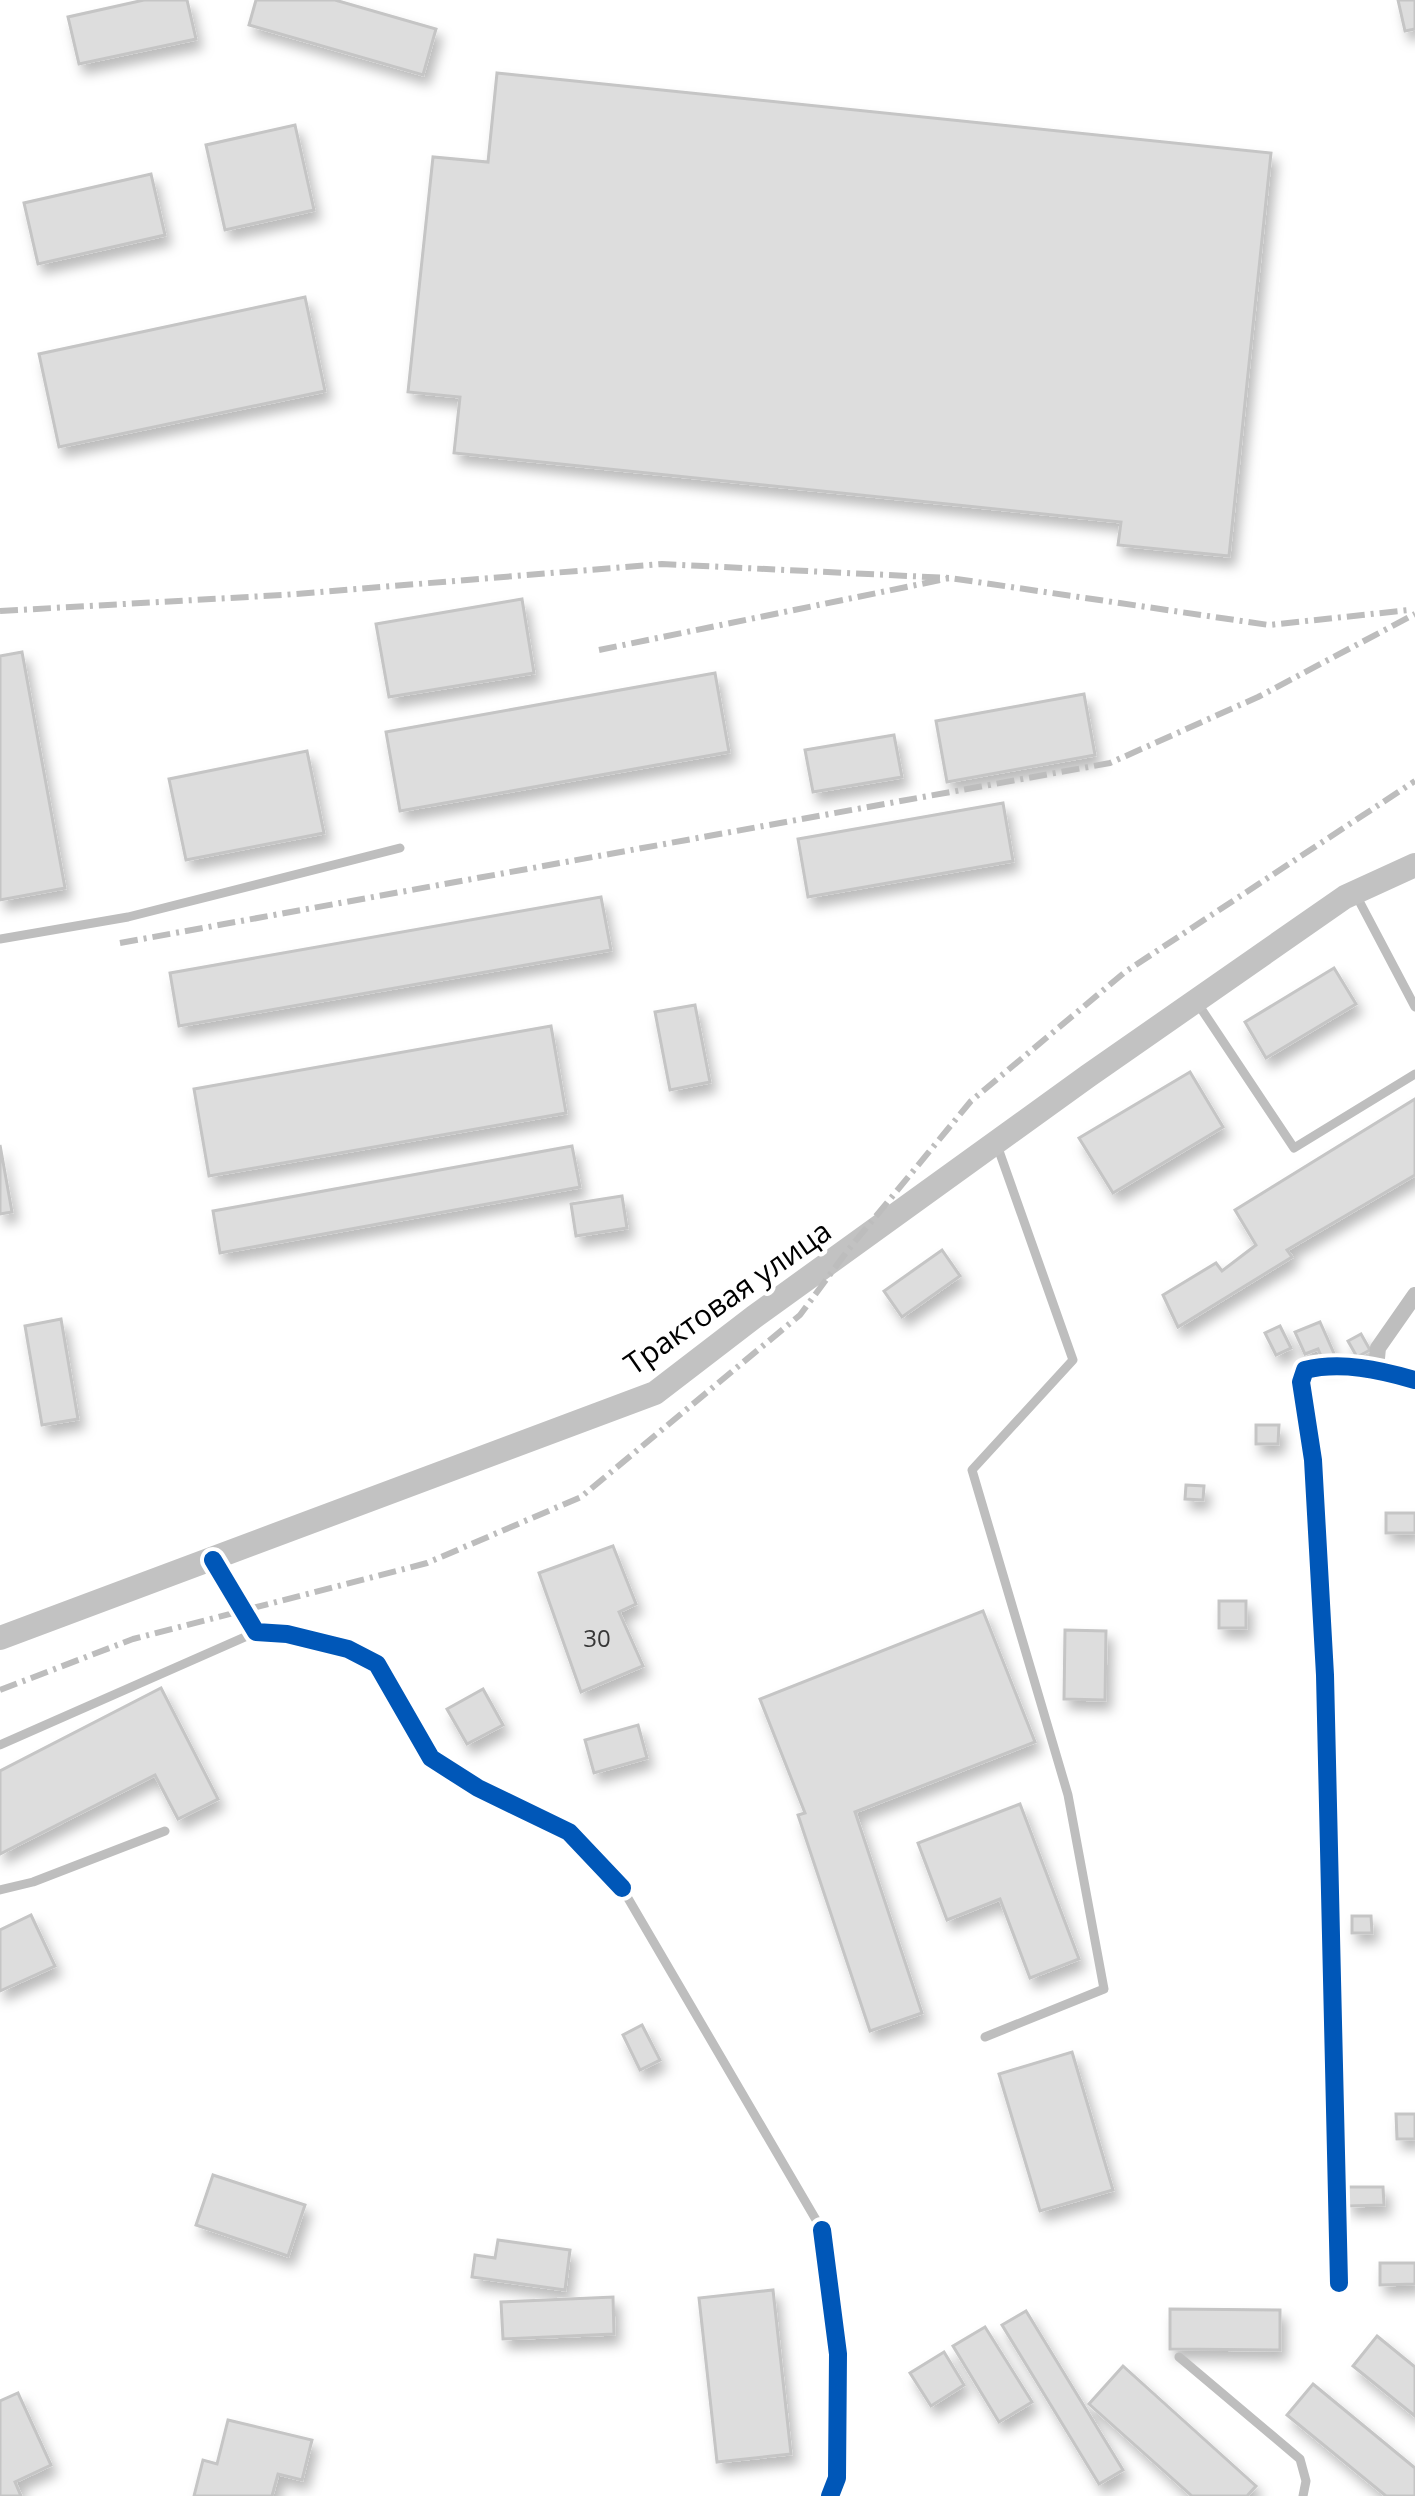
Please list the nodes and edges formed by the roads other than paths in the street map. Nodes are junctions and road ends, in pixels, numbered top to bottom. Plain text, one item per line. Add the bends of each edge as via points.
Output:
1 (400, 848) dead end
2 (1415, 865) edge
3 (1355, 892) junction
4 (0, 939) edge
5 (1196, 1000) junction
6 (1415, 1007) edge
7 (1415, 1074) edge
8 (996, 1143) junction
9 (1415, 1294) edge
10 (1376, 1368) junction
11 (1415, 1380) edge
12 (213, 1560) junction
13 (256, 1632) junction
14 (0, 1638) edge
15 (0, 1745) edge
16 (165, 1832) dead end
17 (622, 1888) joint
18 (0, 1890) edge
19 (985, 2037) dead end
20 (822, 2230) joint
21 (1339, 2283) dead end
22 (1179, 2357) dead end
23 (830, 2496) edge
24 (1303, 2496) edge

1 - 4 lane via 128,917
2 - 3 main road, Трактовая улица
3 - 5 main road, Трактовая улица
3 - 6 lane
5 - 7 lane via 1294,1148
5 - 8 main road, Трактовая улица
8 - 12 main road, Трактовая улица via 656,1394
8 - 19 lane via 1073,1360 972,1470 1068,1795 1104,1989
9 - 10 street via 1378,1348
10 - 11 street
10 - 21 street via 1316,1367 1301,1382 1325,1675
12 - 13 street
12 - 14 main road, Трактовая улица
13 - 15 lane
13 - 17 street via 348,1649 377,1664 431,1758 569,1832
16 - 18 lane
17 - 20 lane
20 - 23 street via 838,2354
22 - 24 lane via 1300,2459

